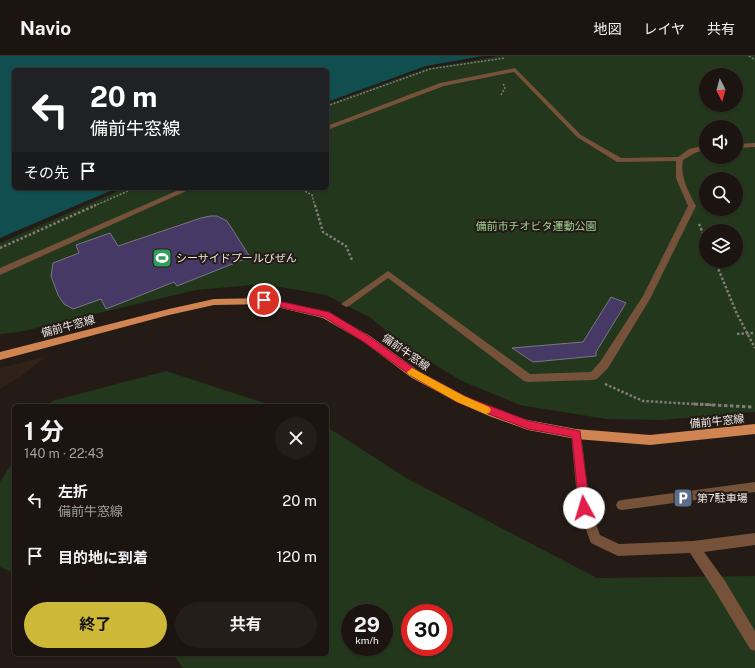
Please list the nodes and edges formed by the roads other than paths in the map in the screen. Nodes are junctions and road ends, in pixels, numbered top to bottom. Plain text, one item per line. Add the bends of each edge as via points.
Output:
1 (329, 127) edge
2 (755, 145) edge
3 (743, 146) edge
4 (699, 149) edge
5 (680, 159) junction
6 (184, 190) edge
7 (0, 272) edge
8 (346, 304) dead end
9 (0, 356) edge
10 (755, 429) edge
11 (576, 434) junction
12 (755, 487) edge
13 (622, 505) dead end
14 (755, 539) edge
15 (693, 547) junction
16 (755, 644) edge

1 - 5 street via 442,84 515,70 579,136 620,160
2 - 3 street
4 - 5 street
5 - 8 street via 677,168 679,180 692,206 647,297 604,364 593,376 528,378 388,274
6 - 7 street
9 - 11 main road, 備前牛窓線 via 214,302 264,300 326,315 367,339 416,375 460,399 528,425
10 - 11 main road, 備前牛窓線 via 650,440
11 - 15 street via 584,508 595,539 618,550
12 - 13 street
14 - 15 street
15 - 16 street

